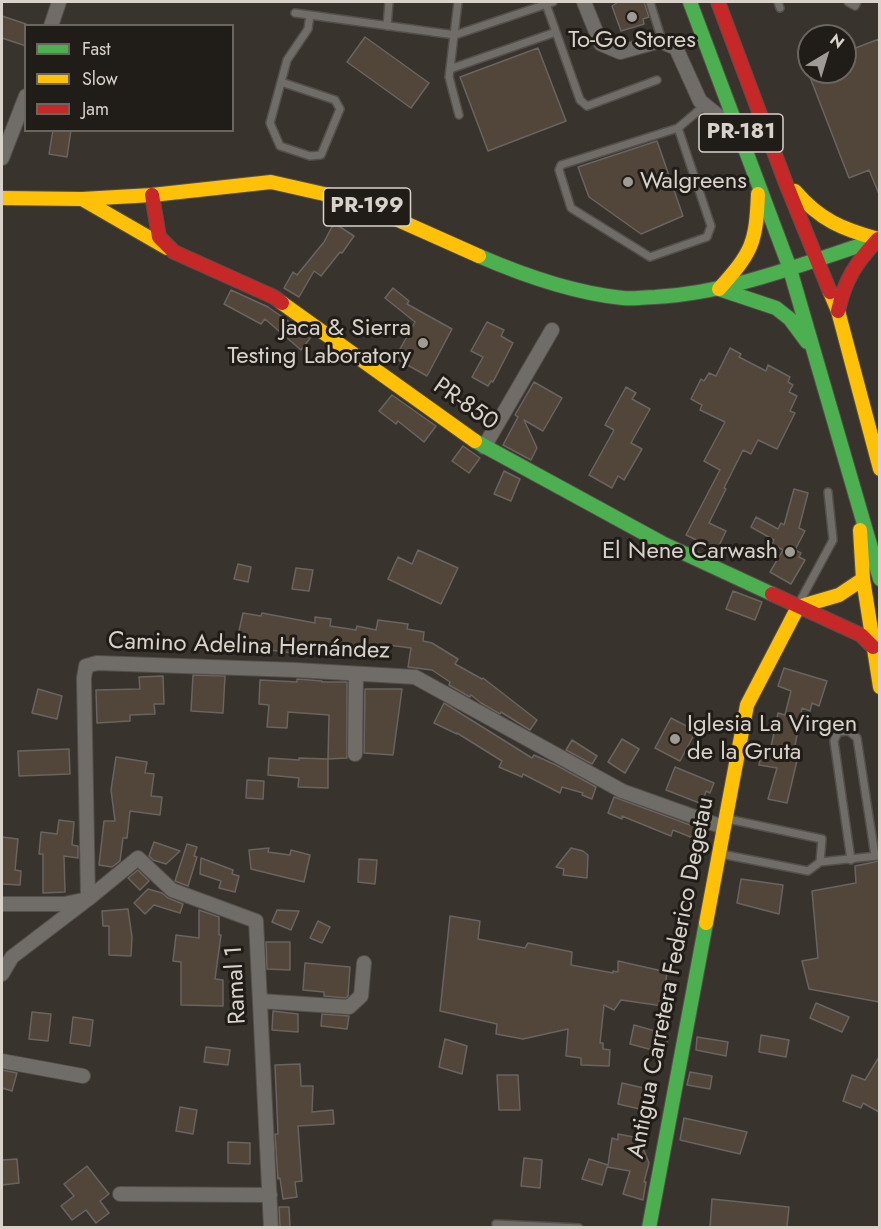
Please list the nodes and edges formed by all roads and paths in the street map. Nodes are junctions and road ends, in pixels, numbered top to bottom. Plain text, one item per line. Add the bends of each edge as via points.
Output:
1 (59, 2) edge
2 (389, 2) edge
3 (458, 2) edge
4 (588, 2) edge
5 (650, 2) edge
6 (690, 2) edge
7 (718, 2) edge
8 (848, 2) edge
9 (857, 2) edge
10 (549, 3) edge
11 (295, 14) dead end
12 (310, 15) junction
13 (52, 24) edge
14 (387, 26) junction
15 (556, 32) junction
16 (455, 35) junction
17 (660, 41) junction
18 (450, 69) junction
19 (657, 80) dead end
20 (281, 82) junction
21 (24, 101) edge
22 (705, 105) junction
23 (459, 115) dead end
24 (678, 128) junction
25 (741, 134) junction
26 (2, 158) edge
27 (758, 181) junction
28 (786, 181) junction
29 (152, 195) junction
30 (2, 198) edge
31 (82, 200) junction
32 (879, 239) edge
33 (174, 252) junction
34 (816, 257) junction
35 (789, 266) junction
36 (718, 289) junction
37 (838, 311) junction
38 (552, 330) dead end
39 (815, 352) junction
40 (484, 447) junction
41 (879, 469) edge
42 (828, 492) dead end
43 (858, 501) junction
44 (863, 579) junction
45 (879, 579) edge
46 (798, 606) junction
47 (873, 647) junction
48 (356, 674) junction
49 (879, 687) edge
50 (355, 754) dead end
51 (724, 823) junction
52 (718, 854) junction
53 (877, 856) edge
54 (851, 860) junction
55 (820, 862) junction
56 (88, 899) junction
57 (2, 904) edge
58 (364, 963) dead end
59 (2, 974) edge
60 (260, 1001) junction
61 (2, 1061) edge
62 (83, 1076) dead end
63 (120, 1194) dead end
64 (270, 1195) junction
65 (496, 1224) dead end
66 (271, 1227) edge
67 (564, 1227) edge
68 (579, 1227) edge
69 (649, 1227) edge

1 - 13 street
2 - 14 lane
3 - 16 lane
4 - 17 street via 601,44 620,52
5 - 17 lane
6 - 25 main road, PR-181
7 - 28 main road, PR-181
8 - 9 lane via 855,6
10 - 15 lane
10 - 16 lane
11 - 12 lane
12 - 14 lane
12 - 20 lane via 308,28 287,60
14 - 16 lane
15 - 18 lane
15 - 19 lane via 580,100 587,106
16 - 18 lane
17 - 22 street via 676,48
18 - 23 lane
20 - 20 lane via 270,123 280,146 310,156 321,155 339,105 335,100
21 - 26 street
22 - 24 lane
22 - 25 street
24 - 24 lane via 711,226 707,237 650,257 571,208 559,170 561,165
25 - 27 main road, PR-181
27 - 35 main road, PR-181
27 - 36 main road via 758,220 752,248
28 - 32 main road via 822,219
28 - 34 main road, PR-181
29 - 31 main road, PR-199
29 - 33 main road via 159,237
29 - 36 main road, PR-199 via 271,182 378,211 565,288 624,298
30 - 31 main road, PR-199
31 - 33 main road, PR-850
32 - 34 main road, PR-199
32 - 37 main road via 849,273
33 - 40 main road, PR-850 / PR-850 via 274,297
34 - 35 main road, PR-199
34 - 37 main road, PR-181
35 - 36 main road, PR-199
35 - 39 main road, PR-181
36 - 39 main road via 776,308 790,319
37 - 41 main road, PR-181
38 - 40 street
39 - 43 main road, PR-181
40 - 46 main road, PR-850 / PR-850 via 662,543
42 - 46 lane via 833,540
43 - 44 main road
43 - 45 main road, PR-181
44 - 46 main road via 839,595
44 - 47 main road
46 - 47 main road, PR-850 via 861,634
46 - 51 main road, Antigua Carretera Federico Degetau via 747,705
47 - 49 main road
48 - 50 street
48 - 51 street, Camino Adelina Hernández via 415,677 622,791
48 - 56 street, Camino Adelina Hernández via 97,663 86,666
51 - 52 main road, Antigua Carretera Federico Degetau
51 - 55 lane via 822,839
52 - 55 lane via 808,871
52 - 69 main road, Antigua Carretera Federico Degetau
53 - 54 lane
53 - 54 lane via 857,738 849,731 838,732 834,741
54 - 55 lane
56 - 57 street
56 - 59 street via 12,957
56 - 60 street, Ramal 1 via 138,858 172,890 256,921
58 - 60 street via 361,996 349,1007
60 - 64 street, Ramal 1
61 - 62 street
63 - 64 street
64 - 66 street, Ramal 1
65 - 67 lane
67 - 68 lane

